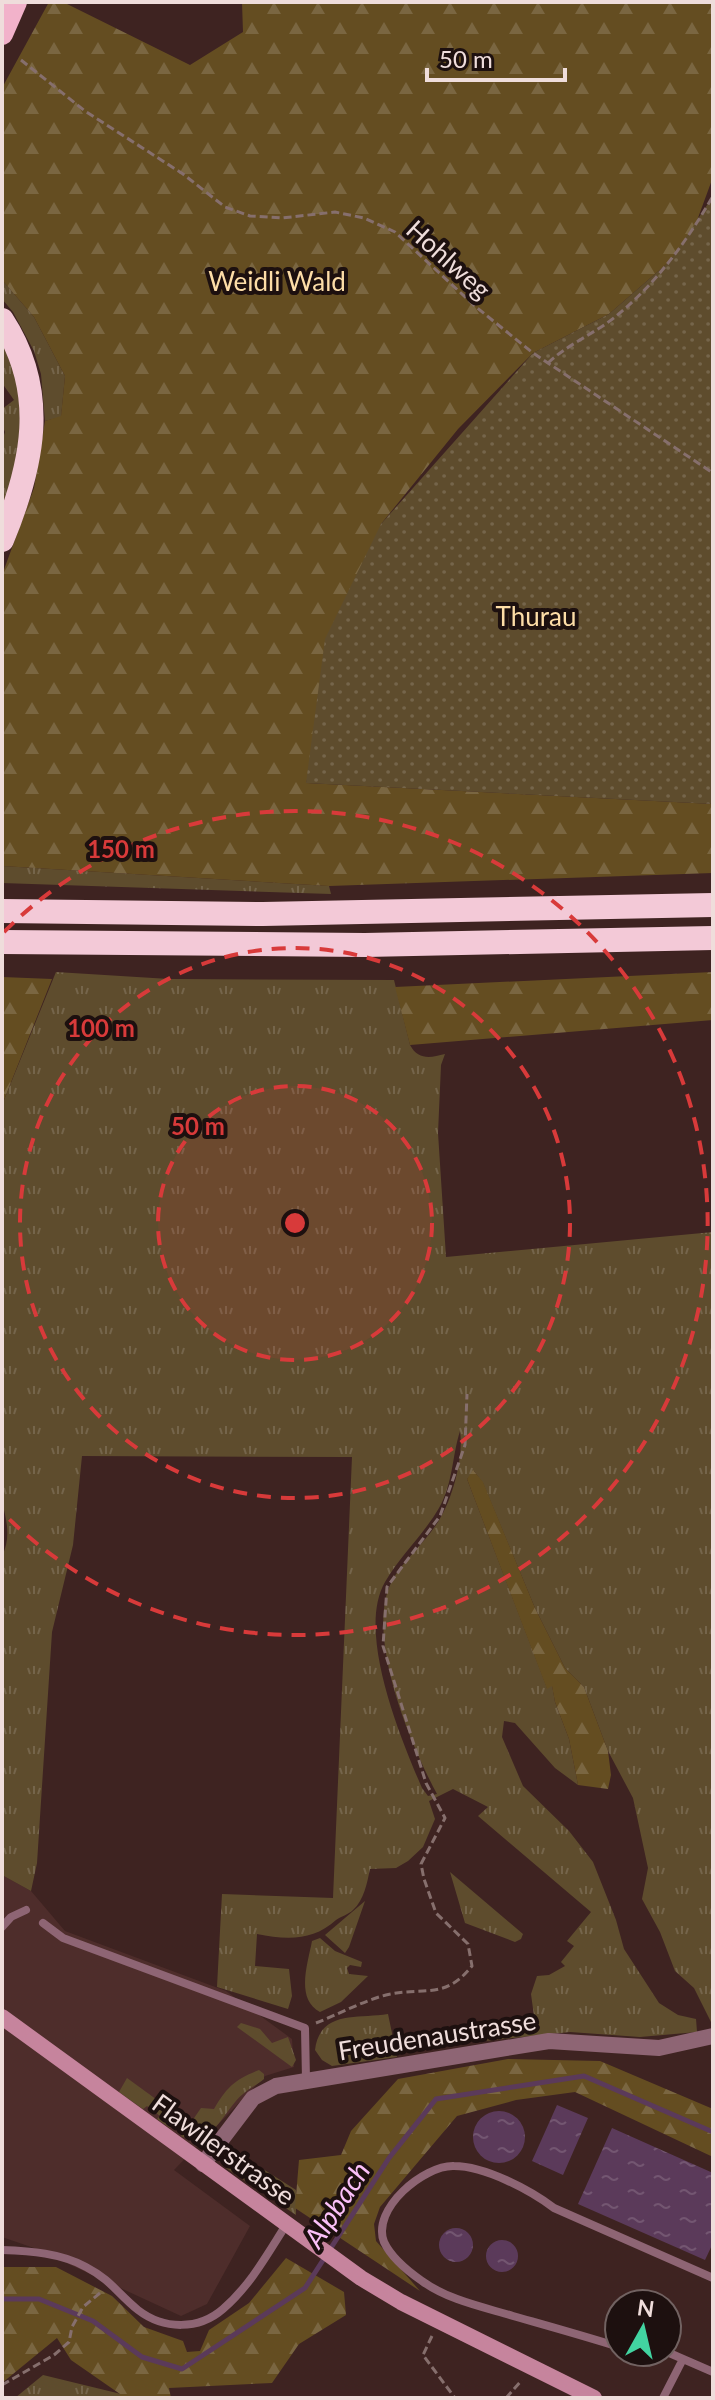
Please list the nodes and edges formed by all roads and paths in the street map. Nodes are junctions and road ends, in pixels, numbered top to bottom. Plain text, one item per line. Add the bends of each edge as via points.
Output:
1 (15, 4) edge
2 (2, 34) edge
3 (21, 60) dead end
4 (713, 196) edge
5 (2, 320) edge
6 (548, 363) junction
7 (713, 473) edge
8 (2, 540) edge
9 (713, 905) edge
10 (2, 911) edge
11 (713, 938) edge
12 (2, 942) edge
13 (467, 1394) dead end
14 (2, 1910) edge
15 (26, 1910) dead end
16 (11, 1917) junction
17 (43, 1923) dead end
18 (2, 1927) edge
19 (2, 2017) edge
20 (305, 2028) junction
21 (713, 2036) edge
22 (306, 2080) junction
23 (203, 2164) junction
24 (290, 2227) junction
25 (2, 2250) edge
26 (713, 2278) edge
27 (109, 2280) junction
28 (438, 2321) junction
29 (603, 2342) edge
30 (683, 2359) edge
31 (678, 2368) edge
32 (533, 2369) junction
33 (713, 2372) edge
34 (2, 2385) edge
35 (455, 2398) edge
36 (506, 2398) edge
37 (594, 2398) edge
38 (663, 2398) edge

1 - 2 highway
3 - 6 path, Hohlweg via 225,207 250,216 282,218 335,212 395,232 476,307
4 - 6 path via 689,237 652,282 614,318
5 - 8 highway via 26,369 33,423 23,483
6 - 7 path, Hohlweg
9 - 10 highway via 263,914
11 - 12 highway via 351,945
13 - 20 path via 465,1445 440,1516 387,1587 383,1646 426,1783 445,1818 421,1864 424,1879 436,1913 468,1944 472,1966 459,1983 387,1995
14 - 16 lane
15 - 16 lane
16 - 18 lane
17 - 20 lane via 63,1938
19 - 23 main road, Flawilerstrasse
20 - 22 lane
21 - 22 street, Freudenaustrasse via 659,2048 549,2041
22 - 23 street, Freudenaustrasse via 253,2098
23 - 24 main road, Flawilerstrasse
24 - 27 lane via 223,2309 196,2325 167,2324 139,2310
24 - 28 main road, Flawilerstrasse
25 - 27 lane via 35,2251 83,2264
26 - 29 lane via 554,2208 499,2177 455,2165 429,2170 389,2207 384,2241 424,2283 469,2303
27 - 34 path via 83,2307 69,2342
28 - 32 main road, Flawilerstrasse
28 - 35 path via 423,2355
30 - 33 lane
31 - 38 lane
32 - 36 path
32 - 37 main road, Flawilerstrasse

